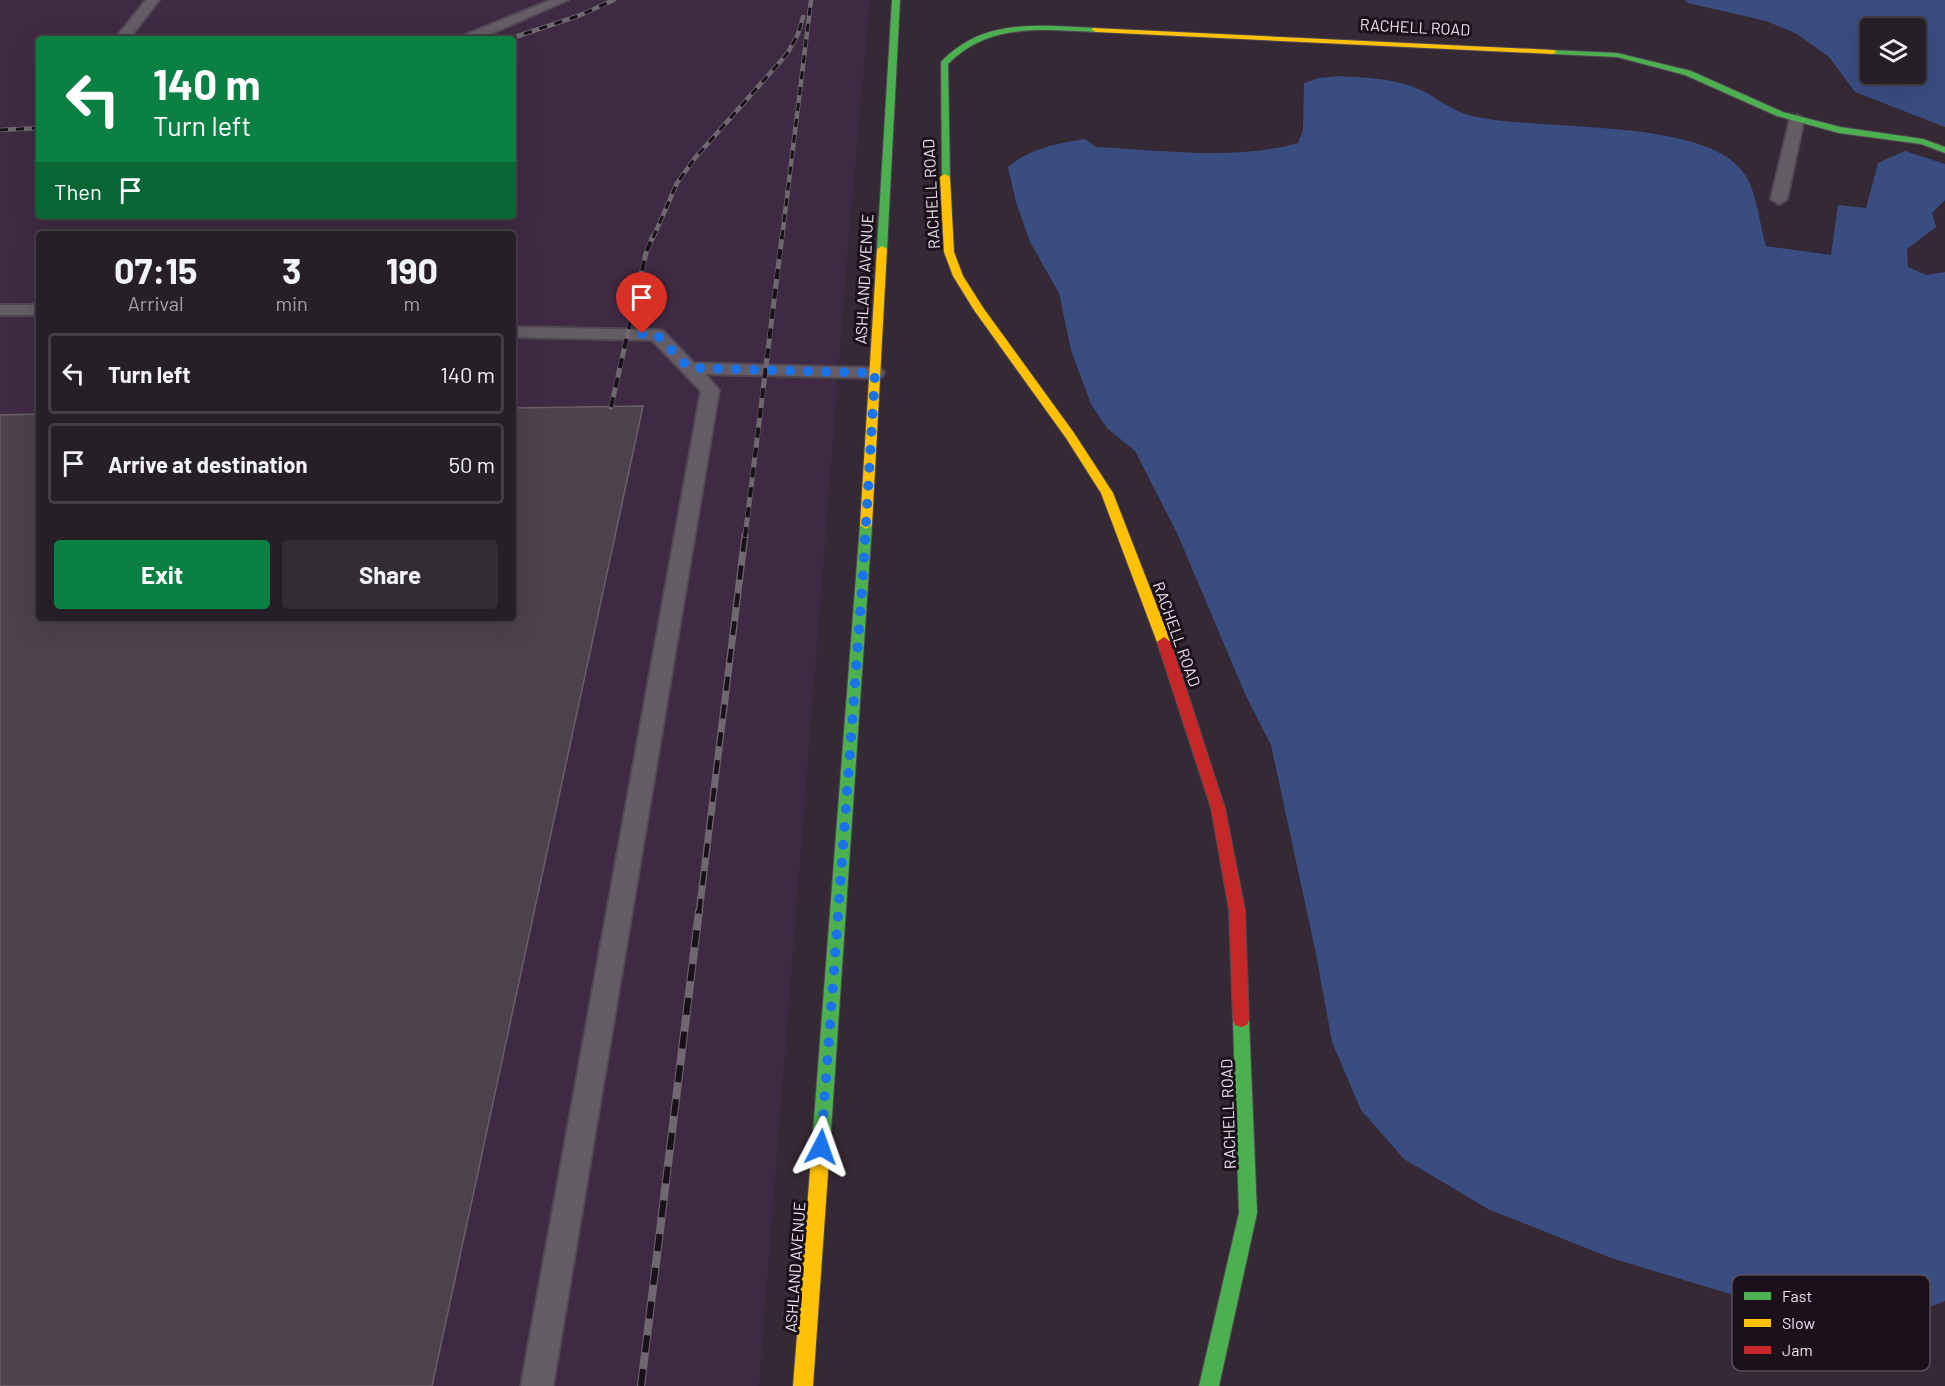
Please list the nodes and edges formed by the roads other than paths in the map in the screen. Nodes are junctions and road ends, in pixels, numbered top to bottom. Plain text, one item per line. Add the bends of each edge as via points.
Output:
1 (153, 0) edge
2 (562, 0) edge
3 (896, 0) edge
4 (124, 36) edge
5 (474, 36) edge
6 (1797, 119) junction
7 (1945, 150) edge
8 (1779, 199) dead end
9 (0, 310) edge
10 (36, 310) edge
11 (516, 332) edge
12 (689, 368) junction
13 (875, 373) junction
14 (537, 1386) edge
15 (803, 1386) edge
16 (1209, 1386) edge

1 - 4 lane
2 - 5 lane
3 - 13 street, ASHLAND AVENUE
6 - 7 street, RACHELL ROAD via 1839,130 1923,142
6 - 8 lane
6 - 16 street, RACHELL ROAD via 1749,102 1688,73 1617,55 1053,27 973,39 948,55 944,64 949,252 958,276 979,310 1107,493 1161,632 1218,808 1237,910 1248,1213
9 - 10 lane
11 - 12 lane via 657,335
12 - 13 lane
12 - 14 lane via 710,390
13 - 15 street, ASHLAND AVENUE

